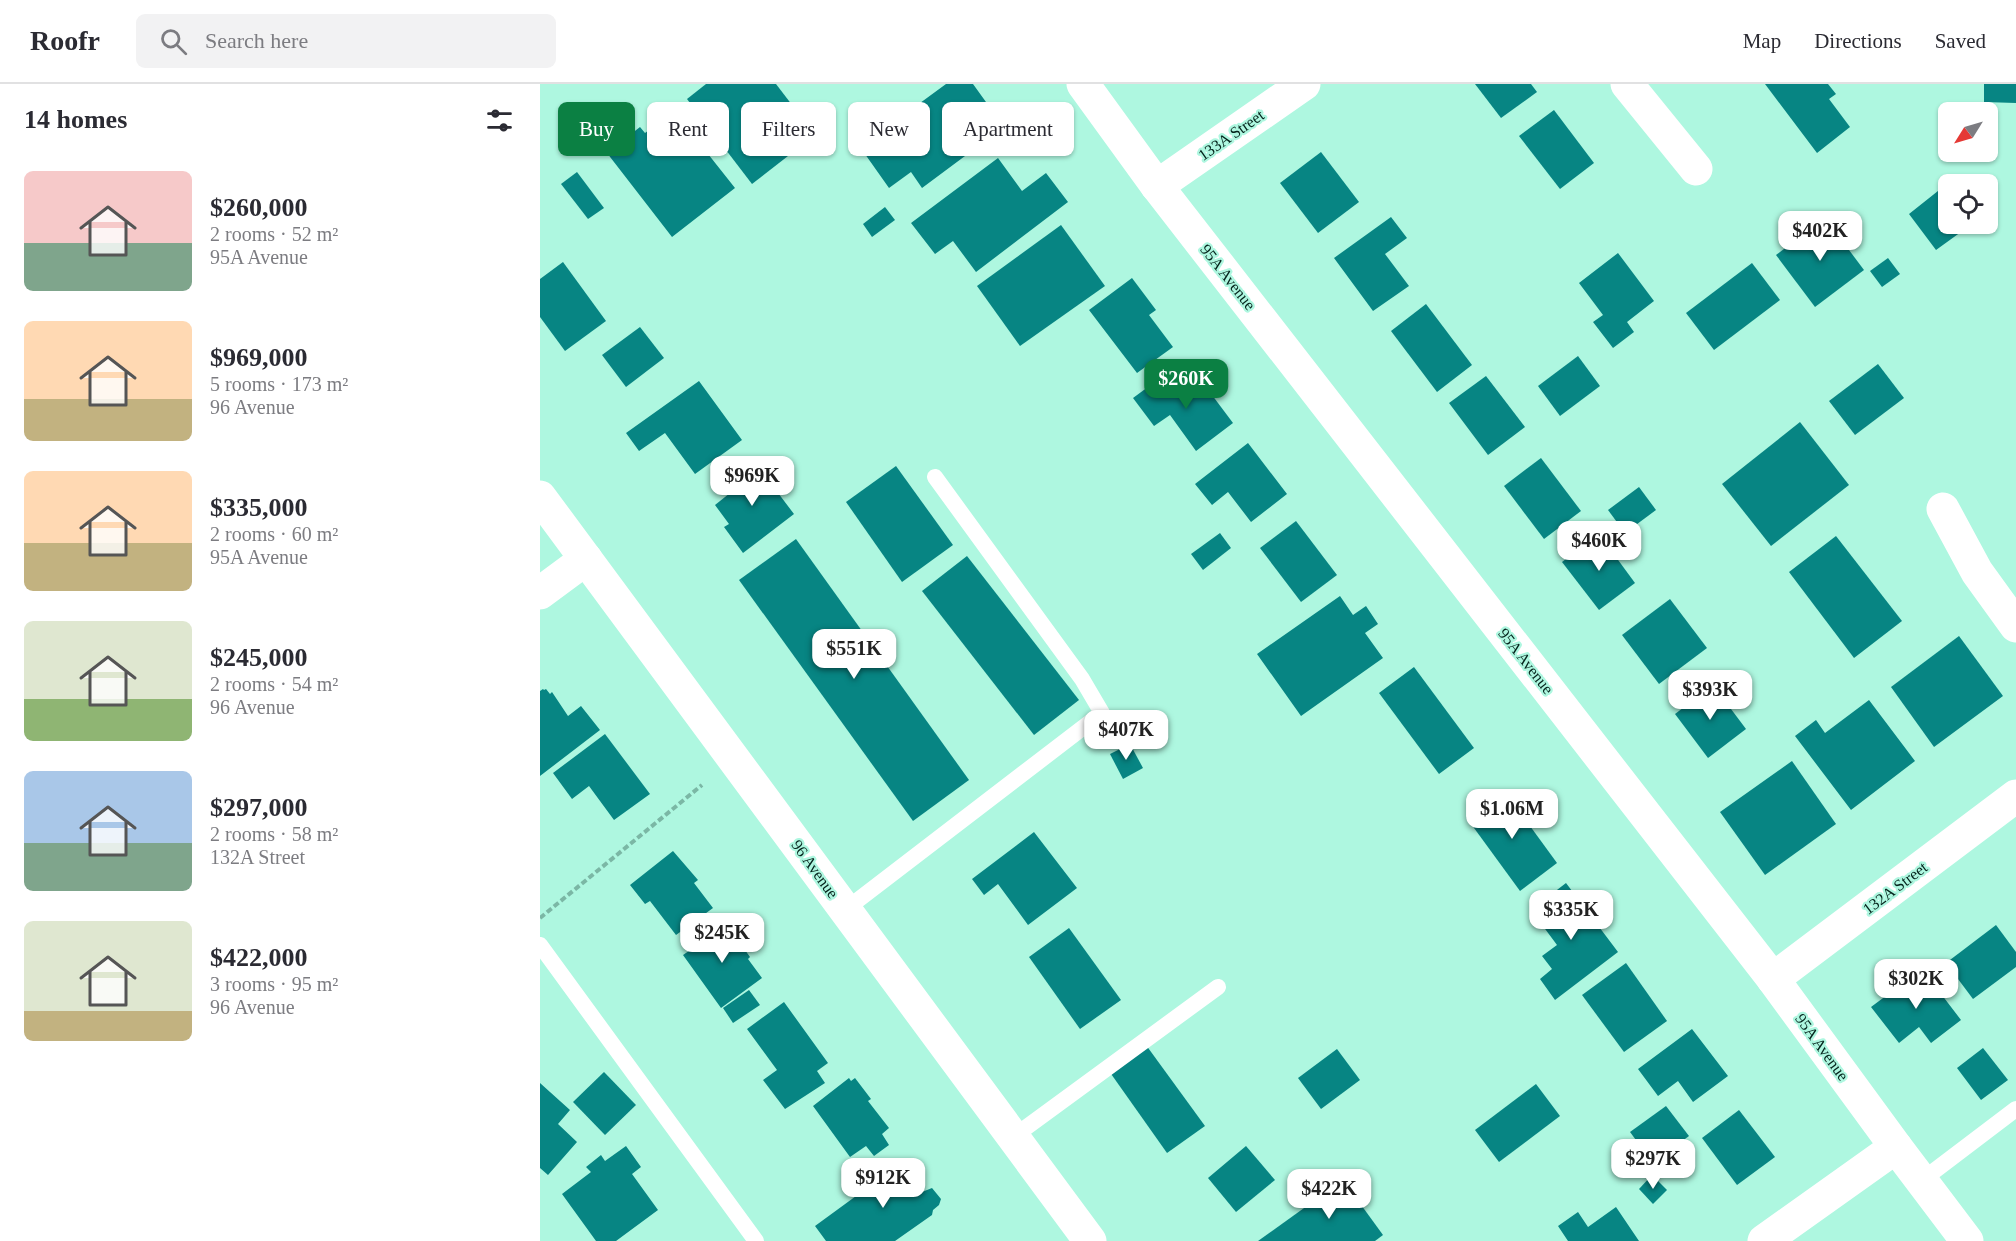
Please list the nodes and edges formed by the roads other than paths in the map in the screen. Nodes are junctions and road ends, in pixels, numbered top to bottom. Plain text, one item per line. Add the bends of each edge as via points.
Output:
1 (1083, 84) edge
2 (1304, 84) edge
3 (1627, 84) edge
4 (1696, 169) dead end
5 (1157, 186) junction
6 (935, 477) dead end
7 (540, 497) edge
8 (1943, 509) dead end
9 (586, 558) junction
10 (540, 593) edge
11 (2016, 626) edge
12 (2016, 796) edge
13 (845, 909) junction
14 (540, 945) edge
15 (1773, 979) junction
16 (1218, 987) dead end
17 (2016, 1109) edge
18 (1013, 1137) junction
19 (1896, 1147) junction
20 (1921, 1181) junction
21 (756, 1241) edge
22 (1090, 1241) edge
23 (1764, 1241) edge
24 (1967, 1241) edge

1 - 5 street, 95A Avenue
2 - 5 street, 133A Street
3 - 4 street
5 - 15 street, 95A Avenue
6 - 13 lane via 1082,679 1102,713
7 - 9 street, 96 Avenue
8 - 11 street via 1977,572
9 - 10 street
9 - 13 street, 96 Avenue
12 - 15 street, 132A Street
13 - 18 street, 96 Avenue
14 - 21 lane
15 - 19 street, 95A Avenue
16 - 18 lane
17 - 20 lane
18 - 22 street, 96 Avenue
19 - 20 street, 95A Avenue
19 - 23 street
20 - 24 street, 95A Avenue

